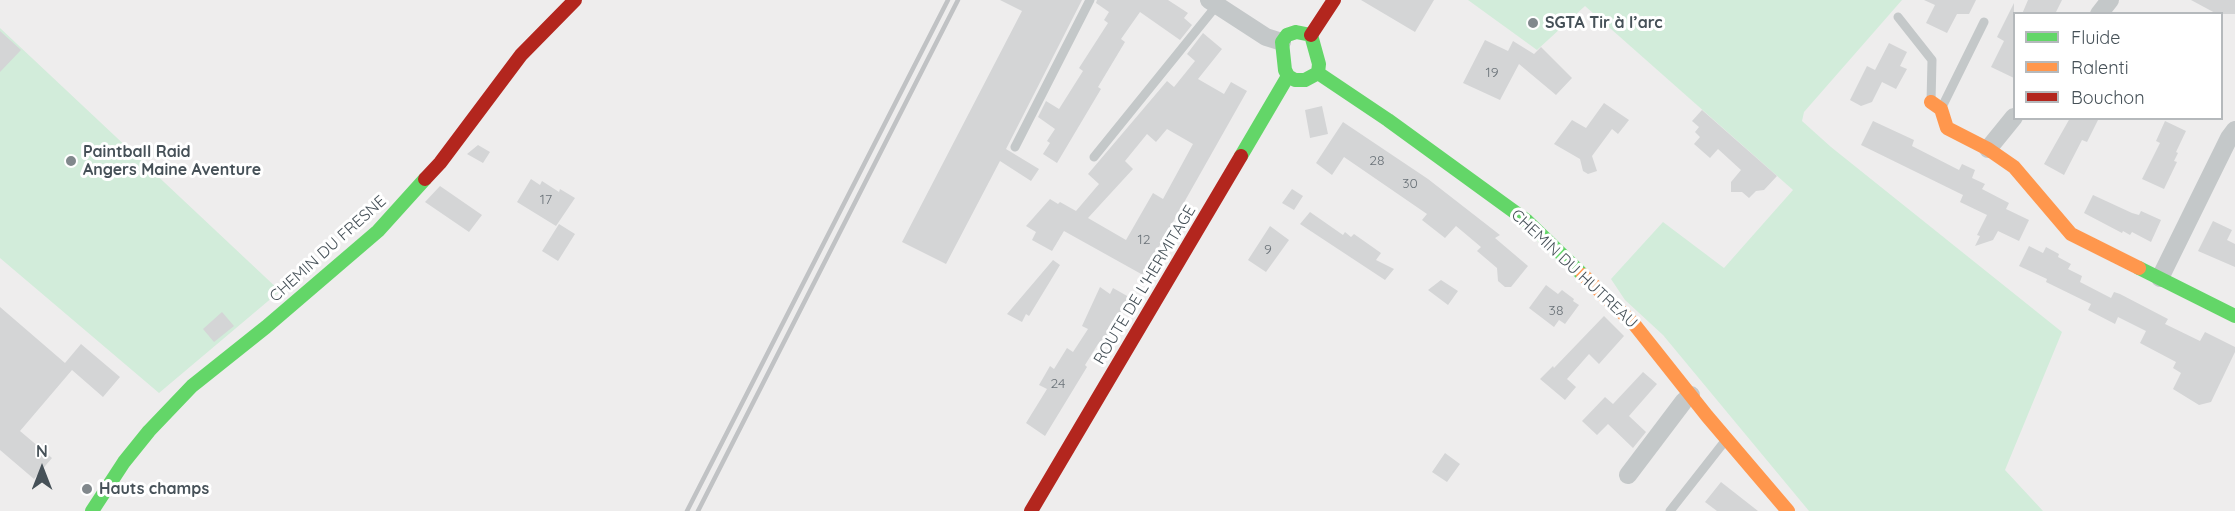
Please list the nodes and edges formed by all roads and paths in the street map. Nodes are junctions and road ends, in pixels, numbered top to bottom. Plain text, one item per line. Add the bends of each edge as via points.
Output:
1 (575, 0) edge
2 (1090, 0) edge
3 (1334, 0) edge
4 (2110, 0) edge
5 (1213, 2) edge
6 (2101, 12) edge
7 (1898, 17) dead end
8 (1984, 22) dead end
9 (1311, 35) junction
10 (1282, 42) junction
11 (1318, 73) junction
12 (1288, 76) junction
13 (1936, 105) junction
14 (2013, 118) edge
15 (2235, 130) edge
16 (1016, 147) dead end
17 (1988, 149) junction
18 (1094, 157) dead end
19 (2160, 278) junction
20 (2235, 316) edge
21 (1691, 395) junction
22 (1726, 439) junction
23 (1628, 475) dead end
24 (92, 511) edge
25 (1031, 511) edge
26 (1670, 511) edge
27 (1788, 511) edge

1 - 24 street, CHEMIN DU FRESNE via 521,56 440,163 378,231 192,386 142,439
2 - 16 lane
3 - 9 street
4 - 6 street
5 - 10 street via 1266,37
5 - 18 lane
7 - 13 lane via 1932,60
8 - 13 lane
9 - 10 street via 1296,32
9 - 11 street
10 - 12 street
11 - 12 street via 1305,80
11 - 21 street, CHEMIN DU HUTREAU via 1527,221 1634,324
12 - 25 street, ROUTE DE L'HERMITAGE
13 - 17 street via 1947,128
14 - 17 street
15 - 19 street
17 - 19 street via 2014,167 2071,234
19 - 20 street
21 - 22 street, CHEMIN DU HUTREAU
21 - 23 street
22 - 26 lane
22 - 27 street, CHEMIN DU HUTREAU

